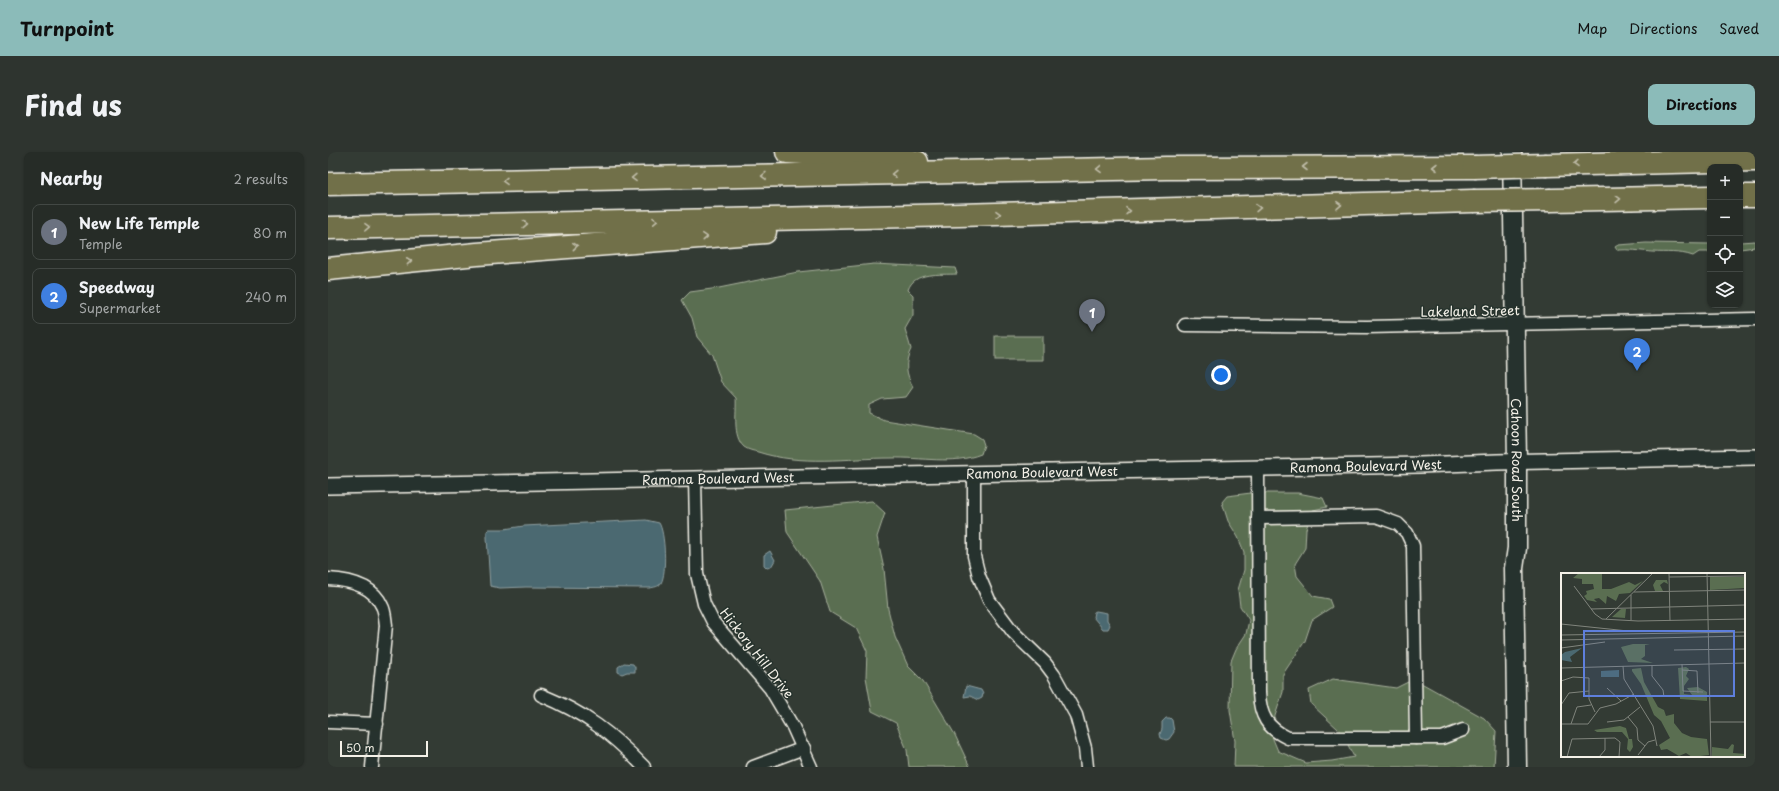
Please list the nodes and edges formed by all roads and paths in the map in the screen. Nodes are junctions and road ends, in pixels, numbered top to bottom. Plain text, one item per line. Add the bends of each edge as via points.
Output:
1 (787, 152) edge
2 (1512, 152) edge
3 (1755, 160) edge
4 (975, 172) junction
5 (328, 184) edge
6 (1743, 196) edge
7 (1755, 196) edge
8 (1707, 197) edge
9 (959, 215) junction
10 (328, 228) edge
11 (328, 268) edge
12 (1755, 319) edge
13 (1514, 324) junction
14 (1185, 325) dead end
15 (1755, 457) edge
16 (1517, 461) junction
17 (1258, 468) junction
18 (974, 474) junction
19 (695, 479) junction
20 (328, 486) edge
21 (1258, 518) junction
22 (328, 580) edge
23 (541, 694) dead end
24 (328, 722) edge
25 (377, 724) junction
26 (1463, 730) dead end
27 (1416, 738) junction
28 (804, 748) junction
29 (372, 767) edge
30 (644, 767) edge
31 (753, 767) edge
32 (811, 767) edge
33 (1087, 767) edge
34 (1518, 767) edge

1 - 4 highway via 903,159
2 - 13 main road, Cahoon Road South
3 -> 4 highway, bridge via 1474,167 1166,168
4 -> 5 highway
6 - 7 highway
9 -> 8 highway, bridge
10 -> 9 highway
11 -> 9 highway
12 - 13 street, Lakeland Street
13 - 14 street, Lakeland Street via 1367,327
13 - 16 main road, Cahoon Road South
15 - 16 street, Ramona Boulevard West
16 - 17 street, Ramona Boulevard West
16 - 34 main road, Cahoon Road South via 1517,548 1514,568
17 - 18 street, Ramona Boulevard West
17 - 21 street
18 - 19 street, Ramona Boulevard West
18 - 33 street via 974,556 979,576 993,605 1013,632 1045,663 1058,682 1076,715
19 - 20 street, Ramona Boulevard West
19 - 28 street, Hickory Hill Drive via 697,574 704,604 713,622 770,688
21 - 27 street via 1376,516 1398,524 1407,533 1413,546
21 - 27 street via 1259,693 1260,707 1267,722 1276,733 1288,738
22 - 25 street via 342,580 360,585 383,606 386,625
23 - 30 street via 599,725
24 - 25 street
25 - 29 street
26 - 27 street via 1442,738
28 - 31 street
28 - 32 street, Hickory Hill Drive

